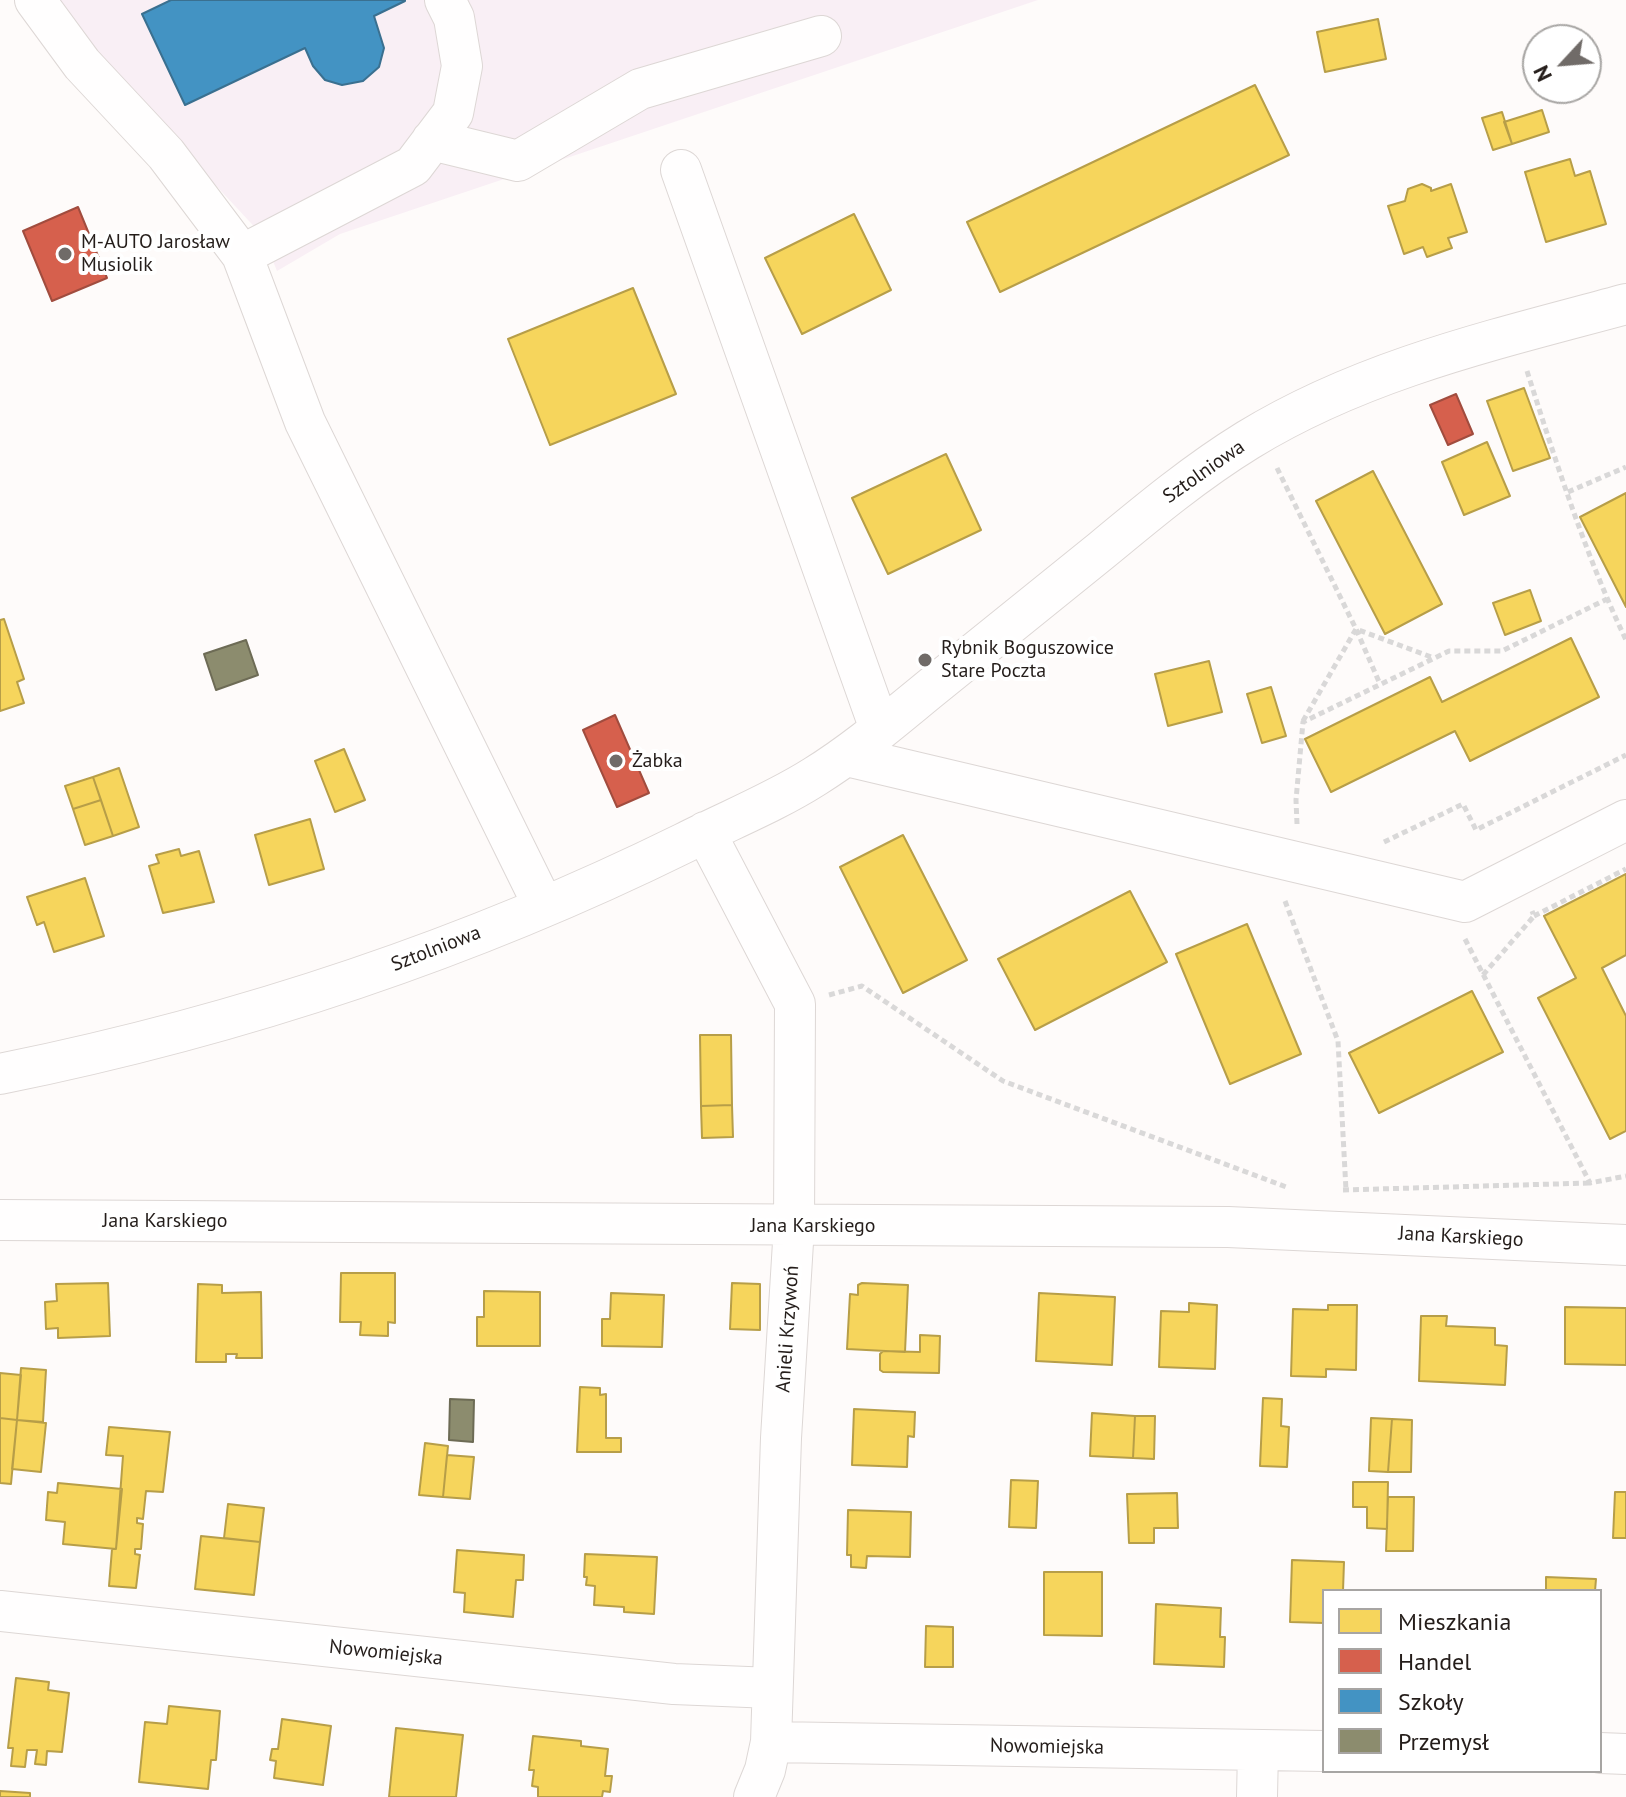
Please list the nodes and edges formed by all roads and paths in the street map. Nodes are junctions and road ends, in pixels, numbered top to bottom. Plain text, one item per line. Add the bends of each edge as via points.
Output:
1 (35, 0) edge
2 (445, 0) edge
3 (821, 36) dead end
4 (432, 140) junction
5 (681, 170) dead end
6 (242, 255) junction
7 (1626, 304) edge
8 (1515, 334) junction
9 (1260, 434) junction
10 (1626, 467) edge
11 (1568, 492) junction
12 (1607, 599) junction
13 (1356, 629) junction
14 (1626, 640) edge
15 (1434, 658) junction
16 (1380, 684) junction
17 (1303, 722) junction
18 (880, 729) junction
19 (1626, 755) edge
20 (847, 756) junction
21 (1626, 820) edge
22 (705, 832) junction
23 (1378, 844) dead end
24 (1284, 859) junction
25 (1626, 869) edge
26 (1515, 877) junction
27 (1443, 897) junction
28 (544, 907) junction
29 (1534, 916) junction
30 (1483, 975) junction
31 (795, 1004) junction
32 (0, 1074) edge
33 (1626, 1176) edge
34 (1590, 1183) junction
35 (1334, 1190) dead end
36 (1346, 1190) junction
37 (1298, 1191) dead end
38 (0, 1220) edge
39 (794, 1226) junction
40 (1626, 1245) edge
41 (0, 1611) edge
42 (772, 1688) junction
43 (771, 1742) junction
44 (1258, 1750) junction
45 (1322, 1751) edge
46 (1602, 1753) edge
47 (1626, 1754) edge
48 (754, 1797) edge
49 (1257, 1797) edge

1 - 6 street via 82,64 166,154
2 - 4 street via 454,18 462,66 453,113
3 - 4 street via 640,89 518,161
4 - 6 street via 413,166
5 - 18 street
6 - 28 street via 305,422
7 - 8 street, Sztolniowa
8 - 9 street, Sztolniowa via 1362,384
8 - 11 path
9 - 13 path
9 - 18 street, Sztolniowa via 1157,505
10 - 11 path
11 - 12 path
12 - 14 path
12 - 15 path via 1502,651 1449,651
13 - 15 path
13 - 16 path
13 - 17 path
15 - 16 path
16 - 17 path
17 - 24 path
18 - 20 street, Sztolniowa
19 - 23 path via 1476,830 1463,804
20 - 22 street, Sztolniowa via 770,802
20 - 24 street
21 - 26 street
22 - 28 street, Sztolniowa
22 - 31 street, Anieli Krzywoń
24 - 27 street
24 - 36 path via 1338,1041
25 - 29 path
26 - 27 street via 1465,902
26 - 29 path
27 - 30 path
28 - 32 street, Sztolniowa via 372,974 264,1009
29 - 30 path
30 - 34 path
31 - 37 path via 862,986 1003,1081
31 - 39 street, Anieli Krzywoń
33 - 34 path
34 - 36 path
35 - 36 path
38 - 39 street, Jana Karskiego
39 - 40 street, Jana Karskiego via 1228,1227
39 - 42 street, Anieli Krzywoń
41 - 42 street, Nowomiejska via 674,1684
42 - 43 street, Anieli Krzywoń
43 - 44 street, Nowomiejska
43 - 48 street, Anieli Krzywoń
44 - 45 street, Nowomiejska
44 - 49 street
46 - 47 street

